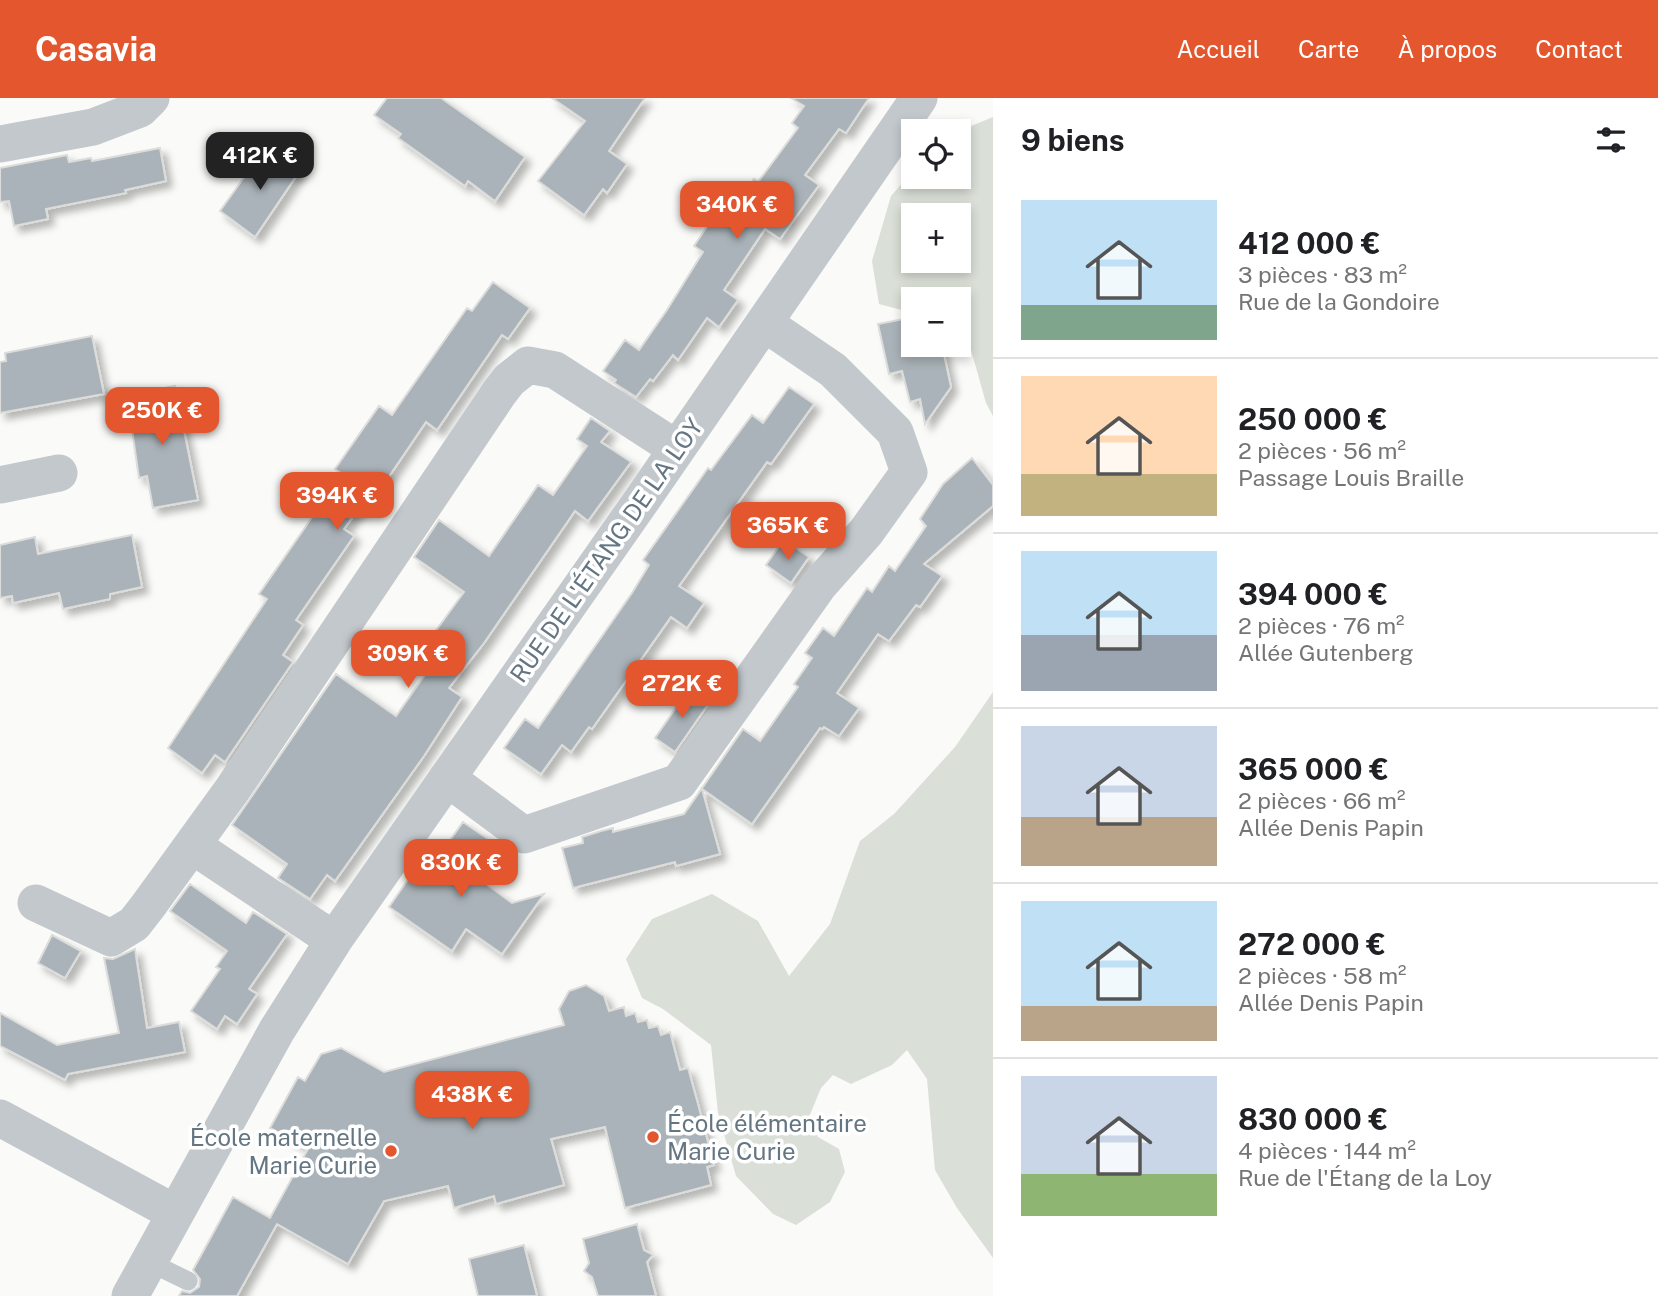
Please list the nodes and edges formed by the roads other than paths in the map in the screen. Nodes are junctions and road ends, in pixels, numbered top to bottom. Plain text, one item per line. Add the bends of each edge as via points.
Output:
1 (151, 98) edge
2 (919, 98) edge
3 (0, 144) edge
4 (764, 323) junction
5 (677, 449) junction
6 (59, 472) dead end
7 (0, 485) edge
8 (447, 778) junction
9 (193, 846) junction
10 (36, 903) dead end
11 (334, 940) junction
12 (0, 1118) edge
13 (175, 1213) junction
14 (149, 1262) junction
15 (187, 1281) dead end
16 (130, 1296) edge

1 - 3 street via 140,110 93,127
2 - 4 street, RUE DE L'ÉTANG DE LA LOY
4 - 5 street, RUE DE L'ÉTANG DE LA LOY
4 - 8 street via 832,370 895,432 909,472 866,532 819,585 679,782 524,835
5 - 8 street, RUE DE L'ÉTANG DE LA LOY
5 - 9 street via 555,370 528,365 509,380
6 - 7 street
8 - 11 street, RUE DE L'ÉTANG DE LA LOY
9 - 10 street via 134,923 111,938
9 - 11 street
11 - 13 street, RUE DE L'ÉTANG DE LA LOY via 277,1030
12 - 13 street
13 - 14 street, RUE DE L'ÉTANG DE LA LOY
14 - 15 lane
14 - 16 street, RUE DE L'ÉTANG DE LA LOY

